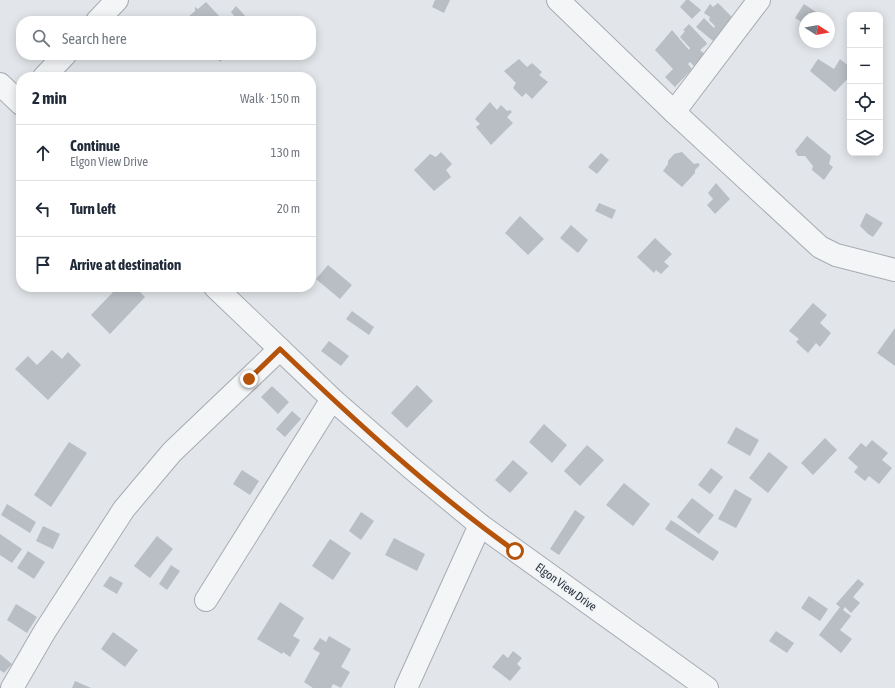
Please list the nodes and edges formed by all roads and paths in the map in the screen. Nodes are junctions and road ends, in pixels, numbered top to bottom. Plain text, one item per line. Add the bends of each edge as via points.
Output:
1 (117, 0) edge
2 (558, 0) edge
3 (759, 0) edge
4 (102, 16) edge
5 (60, 60) edge
6 (49, 72) edge
7 (0, 84) edge
8 (16, 98) edge
9 (674, 112) junction
10 (895, 270) edge
11 (220, 292) edge
12 (280, 349) junction
13 (332, 399) junction
14 (480, 525) junction
15 (206, 600) dead end
16 (12, 688) edge
17 (406, 688) edge
18 (707, 688) edge

1 - 4 street
2 - 9 street
3 - 9 street
5 - 6 street
7 - 8 street
9 - 10 street via 820,247 836,255
11 - 12 street, Elgon View Drive
12 - 13 street, Elgon View Drive
12 - 16 street via 172,452 124,509 45,631
13 - 14 street, Elgon View Drive
13 - 15 street
14 - 17 street
14 - 18 street, Elgon View Drive

